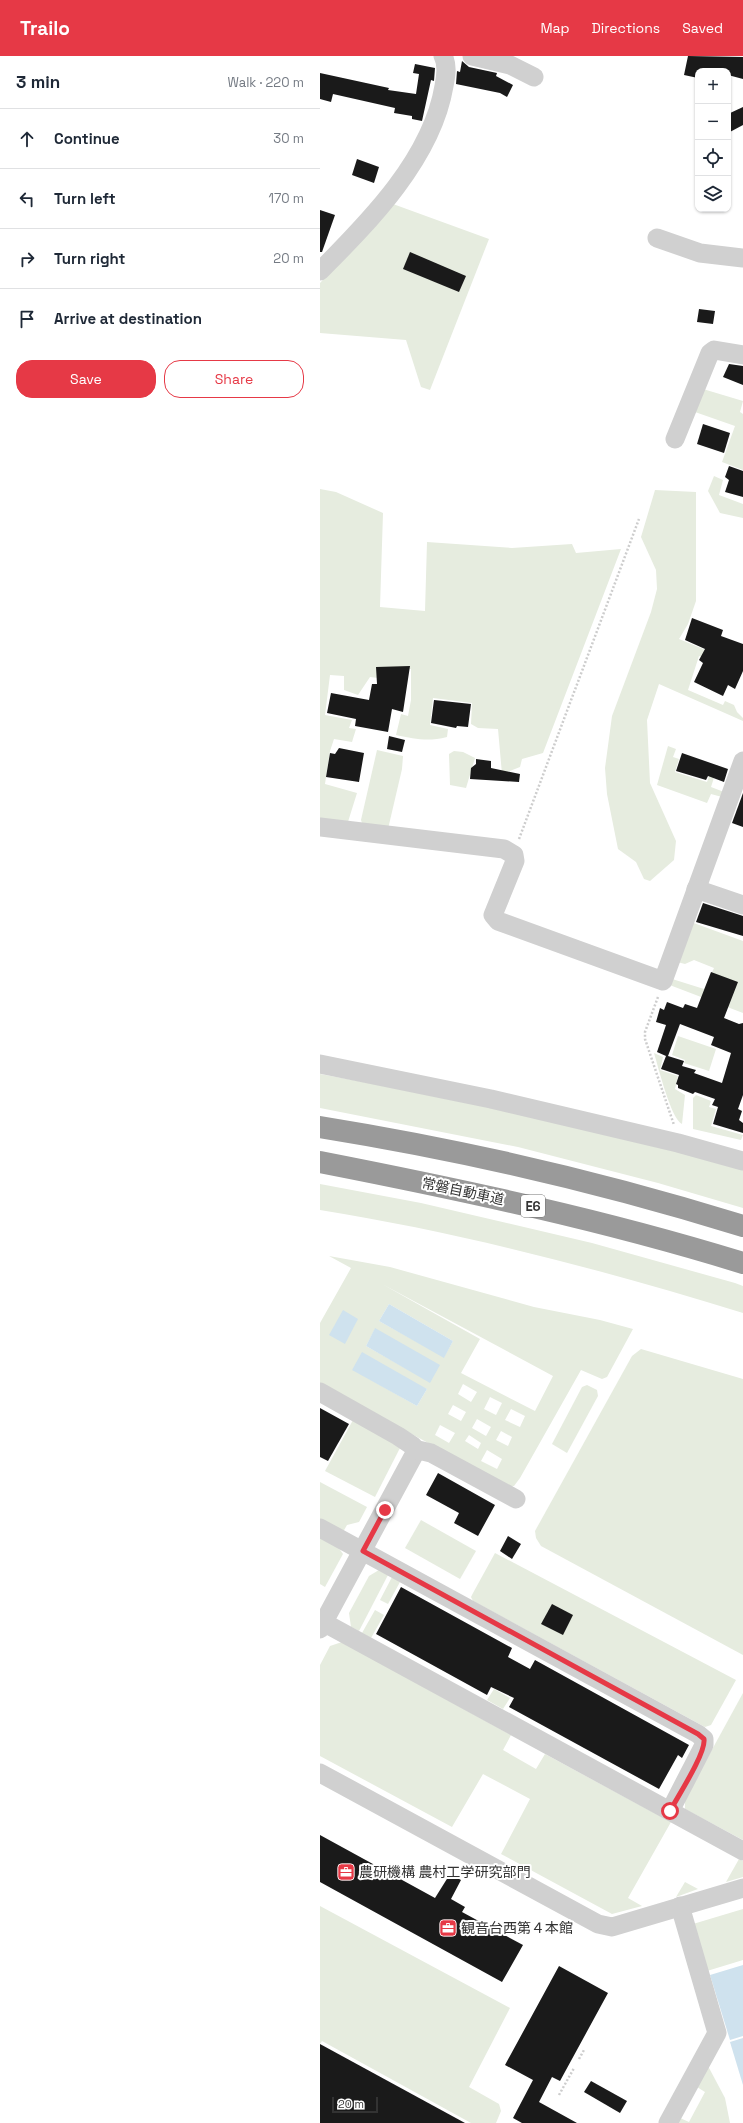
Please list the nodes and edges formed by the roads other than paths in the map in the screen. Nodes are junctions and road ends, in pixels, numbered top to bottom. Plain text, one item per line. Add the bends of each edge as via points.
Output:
1 (443, 56) edge
2 (472, 56) edge
3 (534, 77) dead end
4 (657, 238) dead end
5 (743, 258) edge
6 (320, 271) edge
7 (743, 354) edge
8 (675, 439) dead end
9 (743, 761) edge
10 (740, 781) edge
11 (320, 827) edge
12 (696, 889) junction
13 (743, 905) edge
14 (320, 1064) edge
15 (320, 1127) edge
16 (320, 1162) edge
17 (743, 1162) edge
18 (743, 1226) edge
19 (743, 1263) edge
20 (320, 1392) edge
21 (414, 1449) junction
22 (516, 1499) dead end
23 (320, 1528) edge
24 (363, 1551) junction
25 (322, 1626) edge
26 (320, 1772) edge
27 (670, 1811) junction
28 (743, 1851) edge
29 (743, 1888) edge
30 (680, 1906) junction
31 (668, 2123) edge

1 - 6 street via 446,64 443,95 419,152 363,228
2 - 3 street via 510,65
4 - 5 street via 700,253
7 - 8 street via 714,350 710,353
9 - 10 street
10 - 12 street
11 - 12 street via 504,849 514,855 514,861 493,915 498,921 664,981
12 - 13 street
14 - 17 street via 491,1099 678,1143
15 - 18 highway via 466,1154 606,1187
16 - 19 highway, 常磐自動車道 / E6 via 452,1187 584,1218
20 - 21 street via 398,1436
21 - 22 street via 431,1453
21 - 24 street via 414,1458
23 - 24 street
24 - 25 street
24 - 27 street via 704,1739 704,1745
25 - 27 street
26 - 30 street via 598,1924 612,1926
27 - 28 street
29 - 30 street
30 - 31 street via 718,2033

